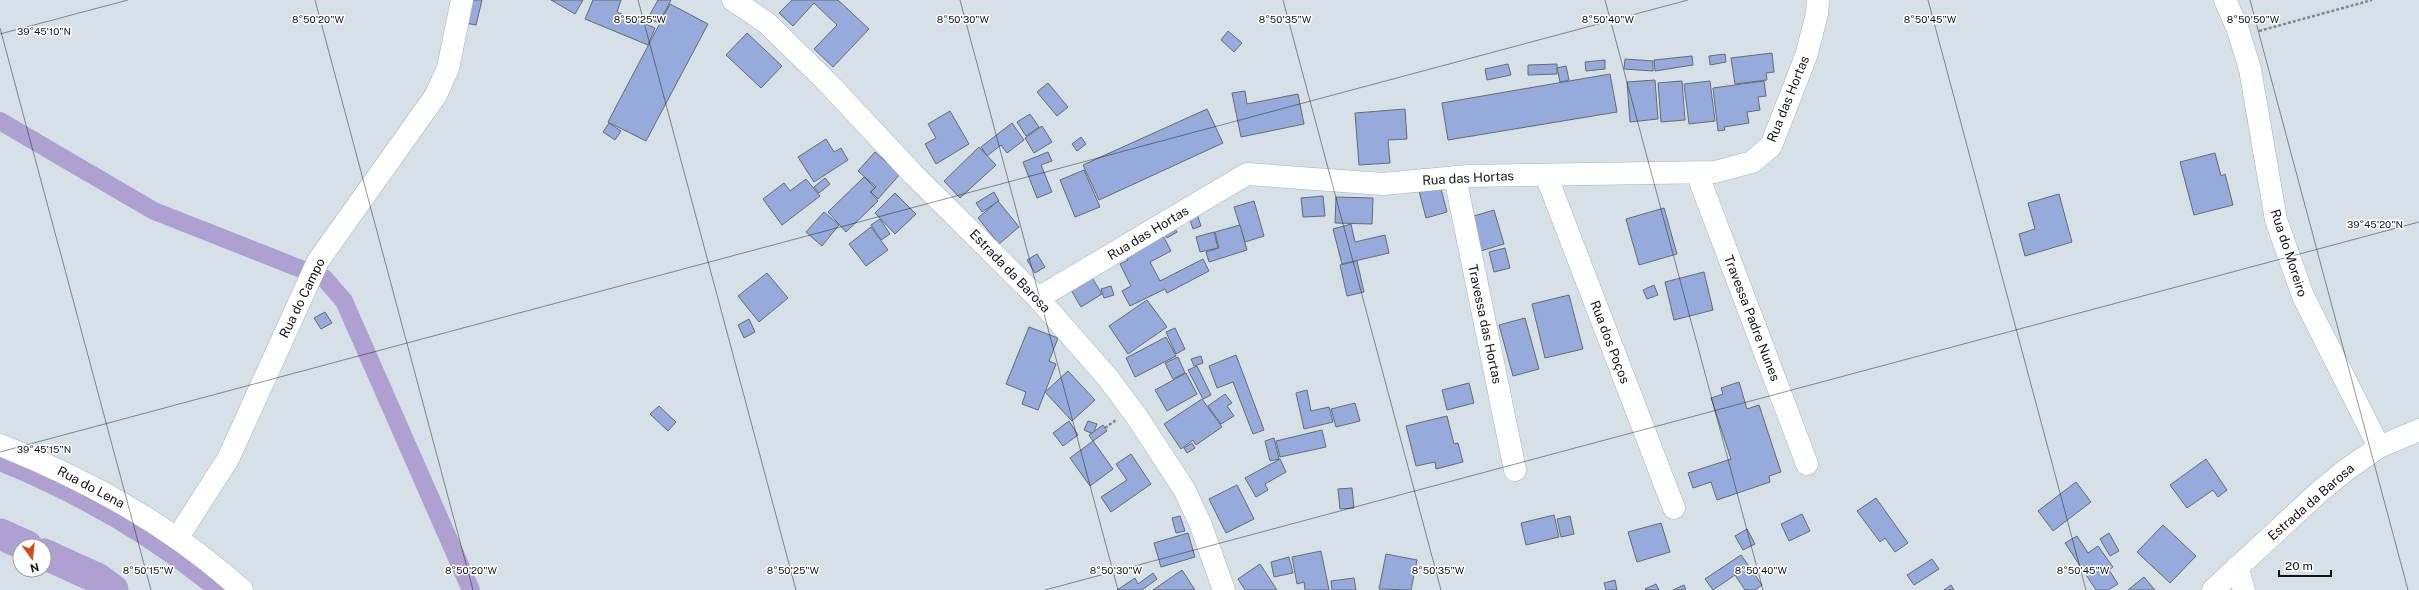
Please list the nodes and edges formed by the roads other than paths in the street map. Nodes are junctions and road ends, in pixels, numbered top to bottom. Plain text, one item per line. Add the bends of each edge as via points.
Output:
1 (462, 0) edge
2 (732, 0) edge
3 (1818, 0) edge
4 (2225, 0) edge
5 (1697, 173) junction
6 (1546, 175) junction
7 (1455, 178) junction
8 (1038, 298) junction
9 (2419, 430) edge
10 (0, 445) edge
11 (2380, 447) junction
12 (1807, 464) dead end
13 (1515, 470) dead end
14 (1674, 508) dead end
15 (178, 537) junction
16 (2237, 567) junction
17 (242, 590) edge
18 (1224, 590) edge
19 (2213, 590) edge
20 (2244, 590) edge

1 - 15 street, Rua do Campo via 448,68 436,95 314,270 228,459
2 - 8 street, Estrada da Barosa via 768,24
3 - 5 street, Rua das Hortas via 1806,56 1771,146 1752,162 1715,172
4 - 11 street, Rua do Moreiro via 2240,36 2250,70 2276,220 2303,296
5 - 6 street, Rua das Hortas
5 - 12 street, Travessa Padre Nunes
6 - 7 street, Rua das Hortas
6 - 14 street, Rua dos Poços
7 - 8 street, Rua das Hortas via 1383,184 1247,174
7 - 13 street, Travessa das Hortas
8 - 18 street, Estrada da Barosa via 1108,378 1137,417 1184,490 1200,523
9 - 11 street, Estrada da Barosa
10 - 15 street, Rua do Lena via 61,470
11 - 16 street, Estrada da Barosa via 2318,492
15 - 17 street, Rua do Lena
16 - 19 street, Estrada da Barosa
16 - 20 street

